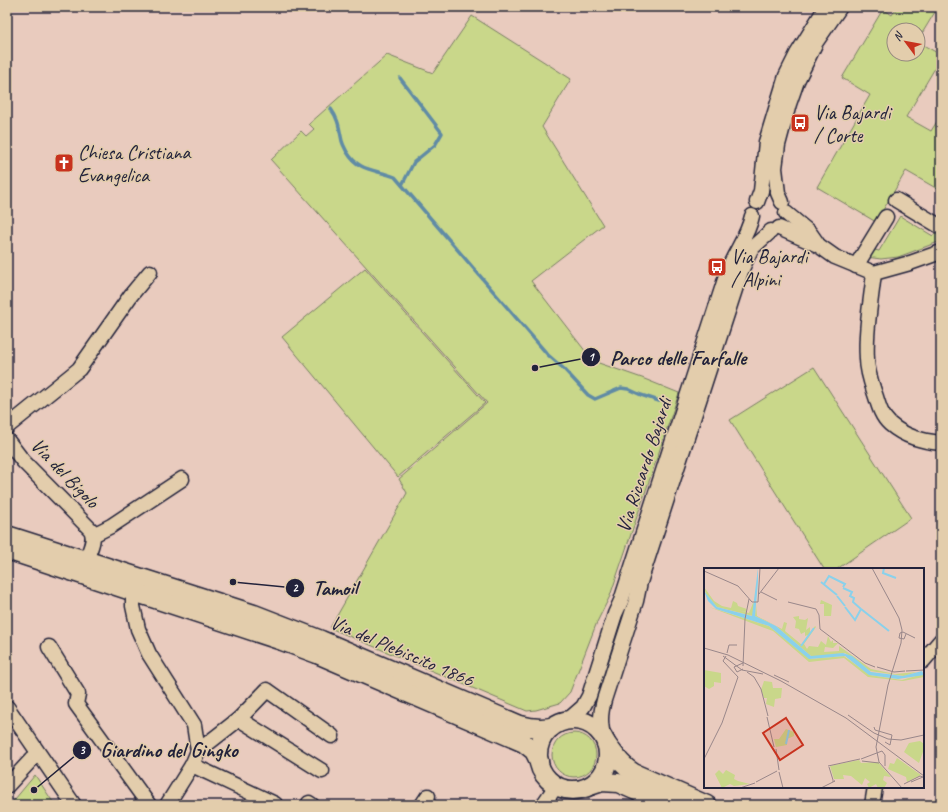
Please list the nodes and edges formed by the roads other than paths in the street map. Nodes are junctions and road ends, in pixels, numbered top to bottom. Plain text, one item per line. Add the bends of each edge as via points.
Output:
1 (826, 7) edge
2 (840, 7) edge
3 (896, 200) dead end
4 (784, 208) junction
5 (755, 209) junction
6 (886, 217) dead end
7 (941, 227) edge
8 (775, 229) junction
9 (818, 245) junction
10 (941, 252) edge
11 (856, 266) junction
12 (150, 272) dead end
13 (874, 273) junction
14 (7, 427) edge
15 (7, 440) edge
16 (941, 443) edge
17 (182, 479) dead end
18 (93, 534) junction
19 (7, 535) edge
20 (7, 550) edge
21 (86, 560) junction
22 (136, 592) junction
23 (941, 640) edge
24 (49, 647) dead end
25 (924, 660) edge
26 (7, 707) edge
27 (239, 719) junction
28 (559, 724) junction
29 (332, 736) dead end
30 (605, 741) junction
31 (198, 751) junction
32 (38, 754) junction
33 (539, 761) junction
34 (192, 765) junction
35 (322, 771) dead end
36 (7, 786) edge
37 (556, 786) junction
38 (590, 786) junction
39 (875, 788) edge
40 (275, 804) dead end
41 (74, 805) edge
42 (149, 805) edge
43 (167, 805) edge
44 (543, 805) edge
45 (668, 805) edge
46 (707, 805) edge
47 (872, 805) edge

1 - 5 street, Via Riccardo Bajardi via 786,76 766,142 760,191
2 - 4 street via 812,48 789,104 775,168 778,193
3 - 7 street
4 - 5 street via 778,199 769,197 764,198
4 - 8 street, Via Riccardo Bajardi via 784,221
4 - 9 street via 810,233
5 - 8 street via 754,220 759,227
5 - 28 street, Via Riccardo Bajardi via 750,226 728,270 589,696 583,707
6 - 11 street
8 - 9 street
8 - 30 street, Via Riccardo Bajardi via 751,249 741,271 604,700 601,726
9 - 11 street via 835,257
10 - 13 street
11 - 13 street
12 - 14 street via 79,369
13 - 16 street via 867,359 881,413 890,424 905,435 922,441
15 - 18 street, Via del Bigolo
17 - 18 street, Via del Bigolo via 111,526
18 - 21 street, Via del Bigolo
19 - 21 main road, Via del Plebiscito 1866
20 - 22 main road, Via del Plebiscito 1866
21 - 28 main road, Via del Plebiscito 1866 via 254,614 520,725 541,729
22 - 31 street via 133,606 138,629 149,654 194,725
22 - 33 main road, Via del Plebiscito 1866 via 317,654 524,743 534,751
23 - 25 street
24 - 42 street via 78,694 76,704
26 - 32 street
27 - 29 street via 267,690
27 - 31 street
27 - 35 street
28 - 30 main road via 576,720 584,722 596,728
28 - 33 main road via 544,736 539,748
30 - 38 main road via 608,753 606,768
30 - 46 main road via 627,769
31 - 34 street
32 - 36 street
32 - 41 street
33 - 37 main road via 544,774
34 - 40 street
34 - 43 street
37 - 38 main road via 572,790
37 - 44 street
38 - 45 main road via 602,782 618,783
39 - 47 street

